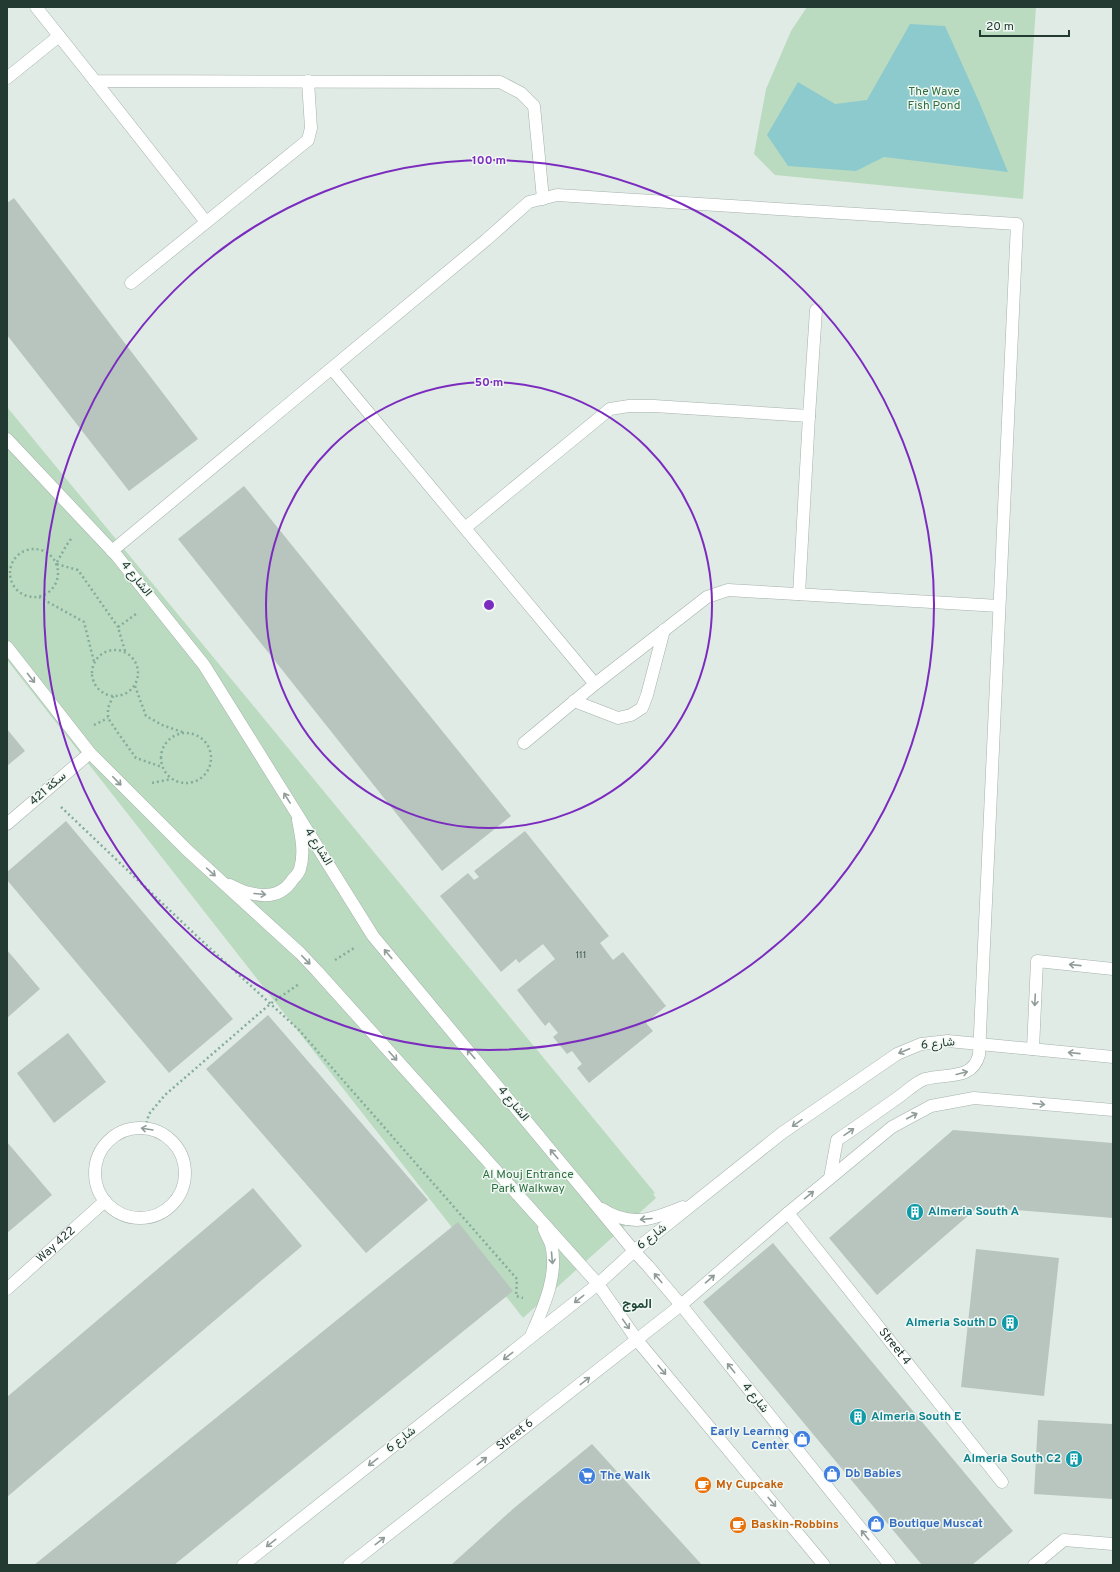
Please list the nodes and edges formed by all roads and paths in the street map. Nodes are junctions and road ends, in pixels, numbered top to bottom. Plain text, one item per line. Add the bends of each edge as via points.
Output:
1 (36, 7) edge
2 (59, 36) junction
3 (7, 78) edge
4 (94, 81) junction
5 (308, 82) junction
6 (543, 199) junction
7 (206, 222) junction
8 (131, 283) dead end
9 (816, 310) dead end
10 (332, 369) junction
11 (809, 416) junction
12 (7, 439) edge
13 (85, 522) junction
14 (465, 528) junction
15 (112, 551) junction
16 (56, 564) junction
17 (799, 594) junction
18 (39, 597) junction
19 (154, 601) junction
20 (999, 606) junction
21 (118, 627) junction
22 (664, 630) junction
23 (7, 647) edge
24 (126, 652) junction
25 (94, 663) junction
26 (595, 684) junction
27 (135, 685) junction
28 (114, 696) junction
29 (574, 701) junction
30 (186, 733) junction
31 (524, 743) dead end
32 (90, 753) junction
33 (162, 767) junction
34 (45, 791) junction
35 (296, 813) junction
36 (7, 824) edge
37 (223, 882) junction
38 (373, 936) junction
39 (1113, 969) edge
40 (317, 971) junction
41 (270, 1004) junction
42 (979, 1044) junction
43 (1033, 1049) junction
44 (1113, 1057) edge
45 (1113, 1110) edge
46 (145, 1128) junction
47 (830, 1178) junction
48 (105, 1201) junction
49 (696, 1202) junction
50 (597, 1206) junction
51 (788, 1212) junction
52 (541, 1221) junction
53 (634, 1251) junction
54 (598, 1284) junction
55 (7, 1289) edge
56 (545, 1305) junction
57 (681, 1305) junction
58 (530, 1338) junction
59 (637, 1340) junction
60 (1002, 1482) dead end
61 (1113, 1544) edge
62 (243, 1565) edge
63 (349, 1565) edge
64 (824, 1565) edge
65 (890, 1565) edge
66 (1034, 1565) edge

1 - 2 street
2 - 3 street
2 - 4 street
4 - 5 street
4 - 7 street
5 - 6 street via 500,82 521,93 534,106
5 - 7 street via 311,128 308,140
6 - 10 street via 529,202
6 - 20 street via 557,195 1017,224
7 - 8 street
9 - 11 street
10 - 14 street
10 - 15 street
11 - 14 street via 654,406 610,409
11 - 17 street
12 - 13 street, الشارع 4
13 - 15 street, الشارع 4
13 - 16 path
14 - 26 street
15 - 19 street, الشارع 4
16 - 18 path via 57,581 53,588
16 - 18 path via 53,557 39,549 23,550 12,561 9,577 16,590 23,595
16 - 21 path via 78,570
17 - 20 street
17 - 22 street via 728,590 707,597
18 - 25 path via 84,622
19 - 21 path
35 -> 19 street, الشارع 4 via 204,665
20 - 42 street
21 - 24 path
22 - 26 street
22 - 29 street via 642,708 631,715 618,718
23 -> 32 street
24 - 25 path via 119,649 105,652 98,656
24 - 27 path via 132,656 139,670
25 - 28 path via 95,684 106,694
26 - 29 street
27 - 28 path via 125,694
27 - 30 path via 146,716 162,725
28 - 33 path via 108,708 108,718 118,733 136,758
29 - 31 street
30 - 33 path via 170,738 165,744 161,751
30 - 33 path via 202,738 207,745 211,762 208,770 199,779 187,784 171,779
32 - 34 street, سكة 421
32 -> 37 street via 187,850
34 - 36 street, سكة 421
34 - 41 path
37 -> 35 street via 250,893 265,895 279,893 291,883 300,870 302,858
35 - 38 street, الشارع 4
37 -> 40 street
38 - 40 path
50 -> 38 street, الشارع 4
39 -> 43 street via 1037,961
40 - 41 path
40 -> 52 street
41 - 46 path via 165,1095 149,1114
41 - 56 path via 300,1030 517,1279 516,1296
42 - 43 street, شارع 6
47 -> 42 street via 837,1140 924,1080 964,1074 973,1068 979,1055
42 -> 49 street, شارع 6 via 948,1041 921,1044 897,1054 782,1134
44 -> 43 street, شارع 6
47 -> 45 street via 892,1127 931,1106 974,1098
46 - 48 street via 130,1129 116,1135 105,1145 97,1158 95,1173 98,1188
48 -> 46 street via 116,1211 130,1217 144,1218 158,1214 170,1206 179,1194 184,1181 184,1166 180,1152 172,1140 160,1132
51 -> 47 street
48 - 55 street, Way 422
49 -> 50 street via 659,1217 644,1219 623,1219
49 - 53 street, شارع 6
50 - 53 street, الشارع 4
57 -> 51 street
51 - 60 street, Street 4
52 - 54 street
52 -> 56 street via 551,1244 553,1270
53 - 54 street, شارع 6
57 -> 53 street, شارع 4
54 -> 58 street, شارع 6
54 -> 59 street
56 - 58 street
57 - 59 street, Street 6
65 -> 57 street, شارع 4
58 -> 62 street, شارع 6
63 -> 59 street, Street 6
59 -> 64 street
61 - 66 street via 1064,1540

